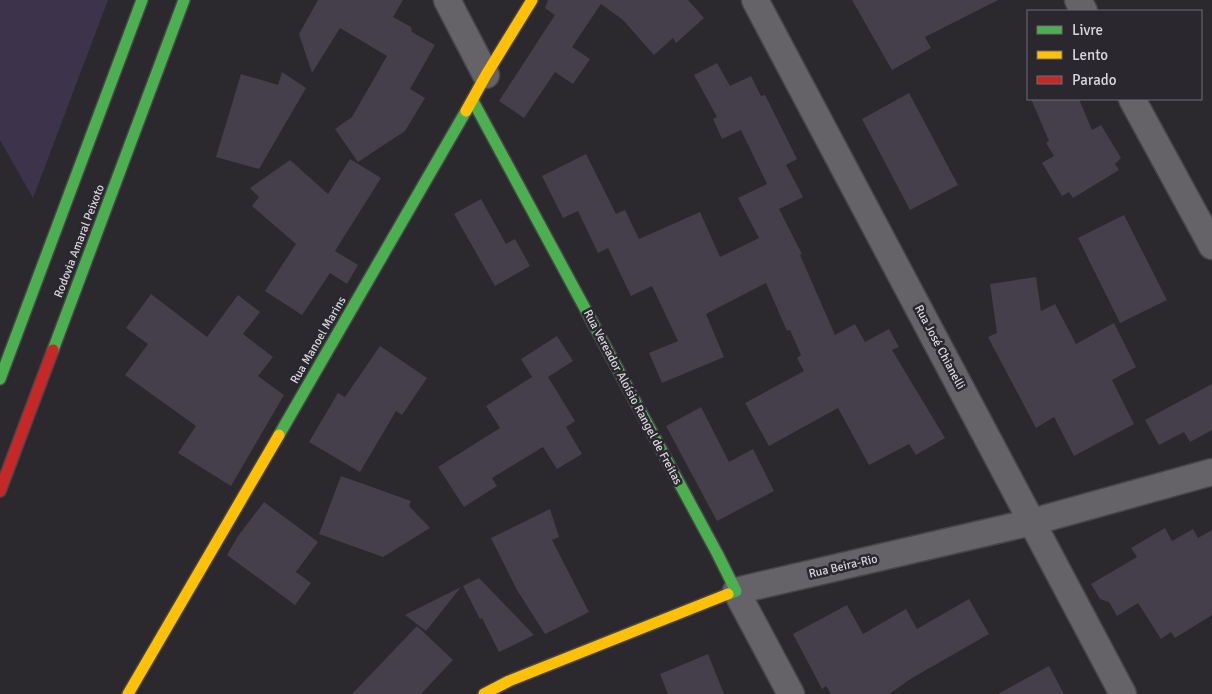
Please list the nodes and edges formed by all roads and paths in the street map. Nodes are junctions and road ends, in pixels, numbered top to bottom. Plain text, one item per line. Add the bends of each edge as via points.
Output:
1 (142, 0) edge
2 (184, 0) edge
3 (447, 0) edge
4 (532, 0) edge
5 (755, 0) edge
6 (486, 75) junction
7 (1133, 100) edge
8 (473, 101) junction
9 (1212, 246) edge
10 (0, 380) edge
11 (1212, 472) edge
12 (0, 491) edge
13 (1032, 522) junction
14 (736, 592) junction
15 (128, 694) edge
16 (484, 694) edge
17 (791, 694) edge
18 (1124, 694) edge

1 - 10 main road, Rodovia Amaral Peixoto
2 - 12 main road, Rodovia Amaral Peixoto
3 - 6 street
4 - 6 main road, Rua Manoel Marins
5 - 13 street, Rua José Chianelli
6 - 8 main road, Rua Manoel Marins
7 - 9 street
8 - 14 main road, Rua Vereador Aloísio Rangel de Freitas
8 - 15 main road, Rua Manoel Marins
11 - 13 street, Rua Beira-Rio
13 - 14 street, Rua Beira-Rio
13 - 18 street, Rua José Chianelli
14 - 16 main road, Rua Beira-Rio via 509,681
14 - 17 street, Rua Vereador Aloísio Rangel de Freitas

